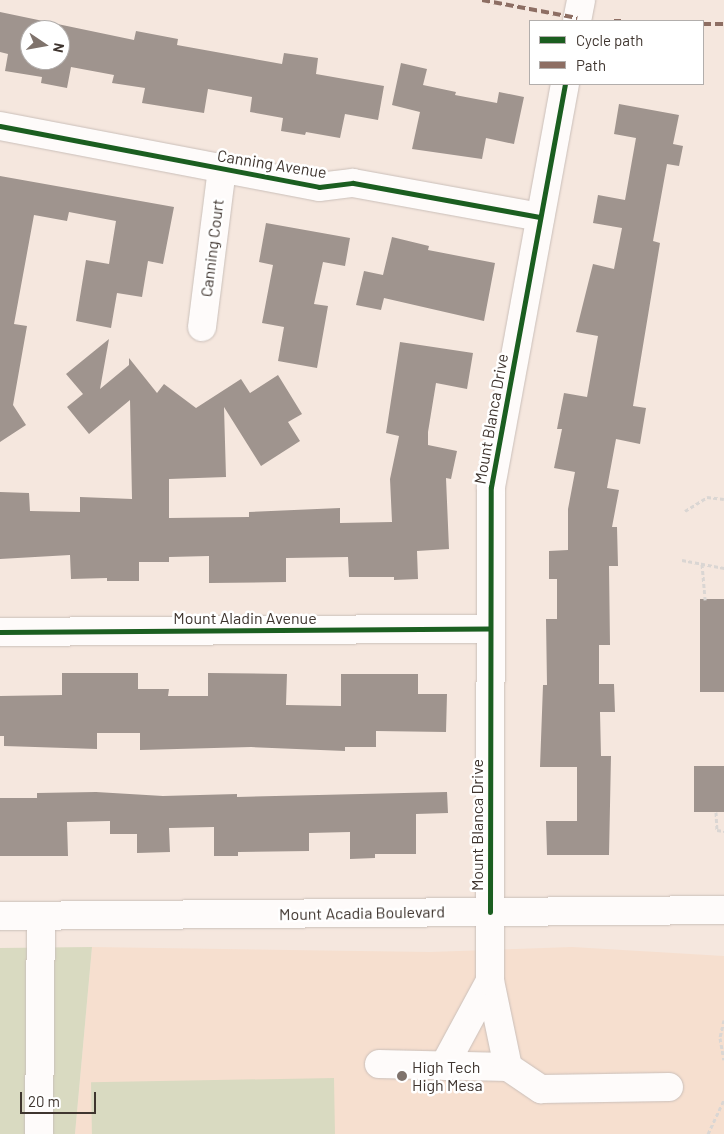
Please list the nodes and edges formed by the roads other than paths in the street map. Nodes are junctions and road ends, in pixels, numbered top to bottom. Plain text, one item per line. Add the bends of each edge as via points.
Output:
1 (581, 0) edge
2 (577, 20) edge
3 (565, 85) edge
4 (0, 126) edge
5 (222, 169) junction
6 (540, 217) junction
7 (202, 327) dead end
8 (490, 629) junction
9 (0, 632) edge
10 (724, 910) edge
11 (490, 912) junction
12 (0, 916) edge
13 (41, 916) junction
14 (490, 981) junction
15 (379, 1064) dead end
16 (444, 1066) junction
17 (508, 1067) junction
18 (669, 1087) dead end
19 (39, 1134) edge

1 - 2 street
3 - 6 street, Mount Blanca Drive
4 - 5 street, Canning Avenue
5 - 6 street, Canning Avenue via 319,187 353,183
5 - 7 street, Canning Court
6 - 8 street, Mount Blanca Drive via 491,487
8 - 9 street, Mount Aladin Avenue
8 - 11 street, Mount Blanca Drive
10 - 11 street, Mount Acadia Boulevard
11 - 13 street, Mount Acadia Boulevard
11 - 14 street, Mount Blanca Drive
12 - 13 street, Mount Acadia Boulevard
13 - 19 street
14 - 16 street
14 - 17 street, Mount Blanca Drive
15 - 16 street
16 - 17 street
17 - 18 street via 540,1089

